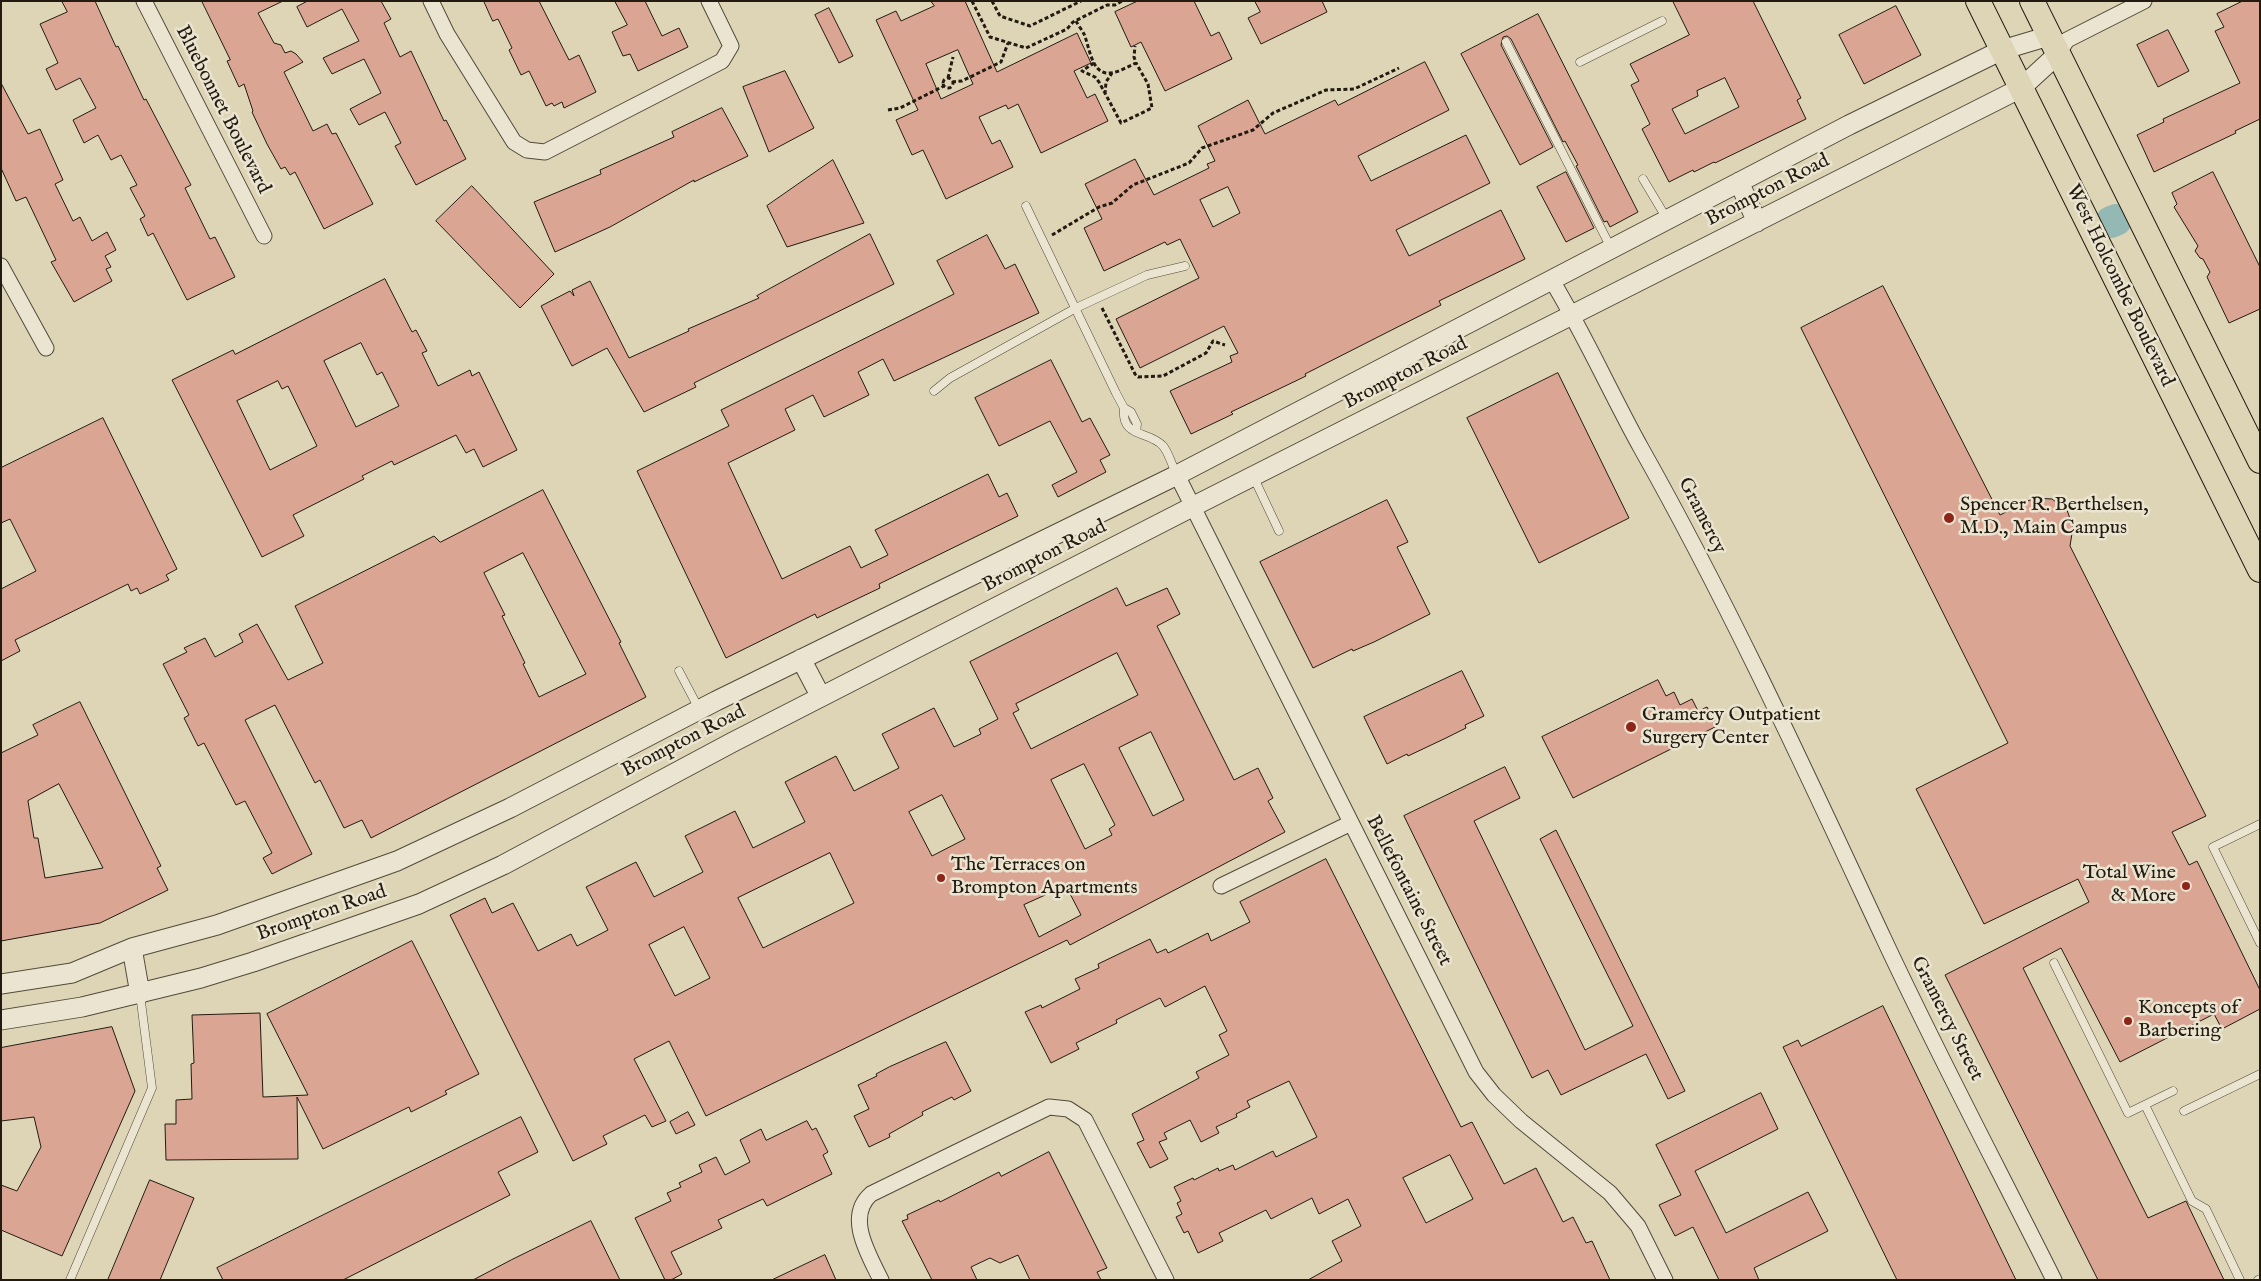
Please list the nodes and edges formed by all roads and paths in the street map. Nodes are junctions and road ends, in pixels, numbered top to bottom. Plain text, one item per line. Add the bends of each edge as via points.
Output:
1 (144, 1) edge
2 (431, 1) edge
3 (709, 1) edge
4 (972, 1) edge
5 (992, 1) edge
6 (1081, 1) edge
7 (1122, 1) edge
8 (1978, 1) edge
9 (2032, 1) edge
10 (2144, 1) edge
11 (1662, 20) dead end
12 (1076, 21) junction
13 (1506, 42) dead end
14 (1008, 43) junction
15 (2058, 44) junction
16 (1135, 46) dead end
17 (2002, 50) junction
18 (953, 57) dead end
19 (1580, 62) dead end
20 (1094, 63) junction
21 (1136, 63) junction
22 (1399, 68) dead end
23 (1113, 72) junction
24 (948, 78) junction
25 (952, 82) junction
26 (944, 86) junction
27 (2021, 88) junction
28 (1105, 94) junction
29 (888, 110) dead end
30 (1643, 179) dead end
31 (1739, 182) junction
32 (1026, 206) dead end
33 (1667, 219) junction
34 (1757, 222) junction
35 (264, 236) dead end
36 (1041, 238) junction
37 (1611, 248) junction
38 (1, 266) edge
39 (1185, 266) dead end
40 (1551, 279) junction
41 (1097, 299) junction
42 (1076, 308) junction
43 (1573, 314) junction
44 (1225, 345) dead end
45 (46, 348) dead end
46 (934, 391) dead end
47 (2260, 461) edge
48 (1177, 475) junction
49 (1253, 476) junction
50 (1192, 507) junction
51 (1279, 531) dead end
52 (2260, 570) edge
53 (800, 659) junction
54 (679, 671) dead end
55 (821, 697) junction
56 (699, 710) junction
57 (1808, 775) joint
58 (1351, 823) junction
59 (2260, 824) edge
60 (1221, 886) dead end
61 (2260, 943) edge
62 (132, 948) junction
63 (2054, 963) dead end
64 (1, 984) edge
65 (140, 994) junction
66 (1, 1020) edge
67 (2260, 1074) edge
68 (2174, 1090) dead end
69 (2145, 1105) junction
70 (2184, 1111) dead end
71 (70, 1280) edge
72 (881, 1280) edge
73 (1166, 1280) edge
74 (1665, 1280) edge
75 (2054, 1280) edge
76 (2240, 1280) edge

1 - 35 street, Bluebonnet Boulevard
2 - 3 street via 447,34 514,142 527,150 545,152 722,61 731,46
4 - 14 path via 990,37
5 - 6 path via 1000,16 1030,26
7 - 12 path
8 - 17 main road, West Holcombe Boulevard
9 - 15 main road
10 - 15 street, Brompton Road
11 - 19 lane
12 - 14 path via 1028,48
12 - 20 path
13 - 37 lane
14 - 25 path via 1001,62 962,81
15 - 17 street, Brompton Road
15 - 27 street, Brompton Road
15 - 47 main road
16 - 21 path
17 - 27 main road, West Holcombe Boulevard
17 - 31 street, Brompton Road
18 - 24 path
20 - 23 path via 1101,71
20 - 28 path via 1082,71 1095,77
21 - 23 path
21 - 28 path via 1148,84 1152,108 1121,124
22 - 36 path via 1354,89 1326,90 1273,113 1253,130 1202,148 1189,163 1133,185 1112,203
23 - 28 path via 1106,82
24 - 25 path
24 - 26 path via 943,81
25 - 26 path via 950,87
26 - 29 path via 900,108
27 - 34 street, Brompton Road
27 - 52 main road, West Holcombe Boulevard
30 - 33 lane
31 - 33 street, Brompton Road
31 - 34 street
32 - 36 lane
33 - 37 street, Brompton Road
34 - 43 street, Brompton Road
36 - 42 lane
37 - 40 street, Brompton Road
38 - 45 street
39 - 41 lane via 1147,275
40 - 43 street, Gramercy
40 - 48 street, Brompton Road
41 - 42 lane
41 - 44 path via 1138,377 1163,376 1206,353 1213,340
42 - 46 lane via 950,378
42 - 48 lane via 1124,408 1131,412 1137,424 1136,432 1162,445
43 - 49 street, Brompton Road
43 - 57 street, Gramercy via 1661,480
48 - 50 street, Bellefontaine Street
48 - 53 street, Brompton Road
49 - 50 street, Brompton Road
49 - 51 lane
50 - 55 street, Brompton Road
50 - 58 street, Bellefontaine Street
53 - 55 street
53 - 56 street, Brompton Road
54 - 56 lane
55 - 65 street, Brompton Road via 503,865 419,904 253,962
56 - 62 street, Brompton Road via 510,808 397,861 217,925
57 - 75 street, Gramercy Street via 1883,937
58 - 60 street
58 - 74 street, Bellefontaine Street via 1476,1072 1521,1121 1610,1193 1638,1226
59 - 61 lane via 2213,847
62 - 64 street, Brompton Road via 72,973
62 - 65 street
63 - 69 lane via 2128,1113
65 - 66 street, Brompton Road
65 - 71 lane via 152,1088
67 - 70 lane
68 - 69 lane
69 - 76 lane via 2192,1201 2206,1209
72 - 73 street via 861,1237 859,1216 871,1194 1049,1107 1068,1109 1090,1127

